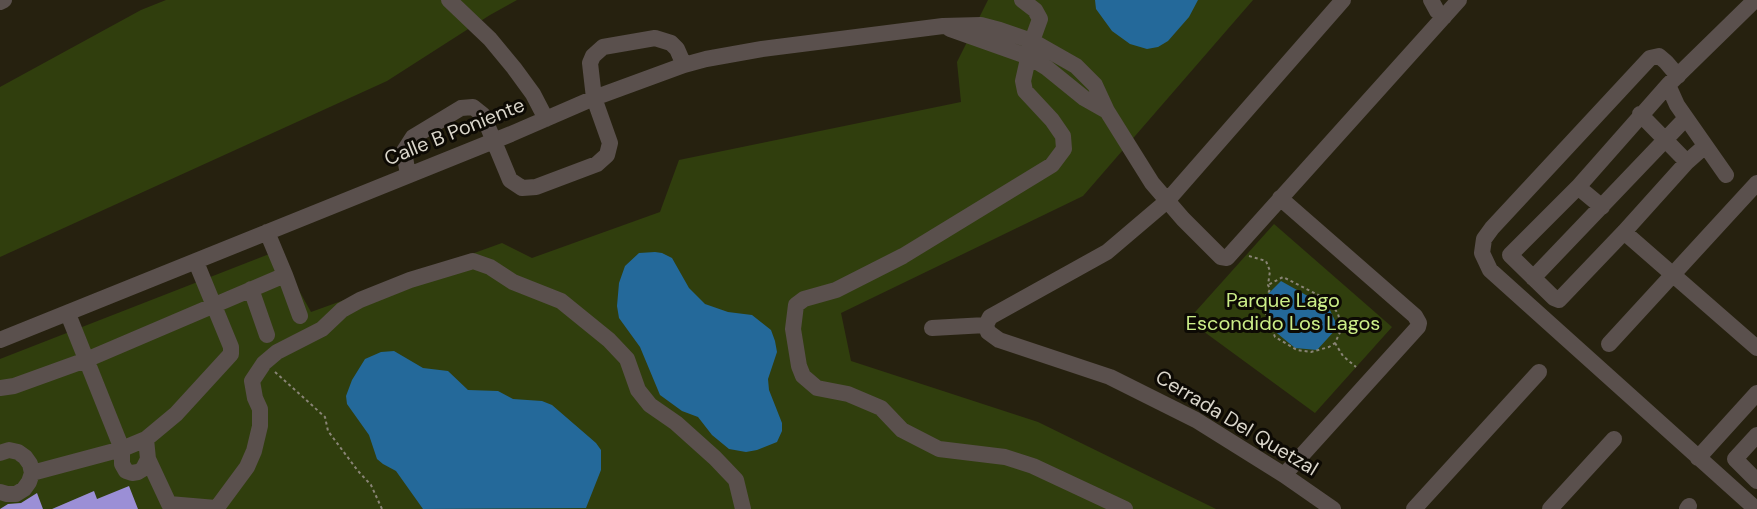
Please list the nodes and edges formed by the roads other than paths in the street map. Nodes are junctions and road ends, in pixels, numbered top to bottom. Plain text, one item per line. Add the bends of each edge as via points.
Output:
1 (449, 0) edge
2 (1022, 0) edge
3 (1343, 0) edge
4 (1431, 0) edge
5 (1459, 0) edge
6 (1755, 0) edge
7 (1444, 17) junction
8 (1031, 49) junction
9 (684, 65) junction
10 (1673, 81) junction
11 (594, 98) junction
12 (1640, 114) junction
13 (1686, 118) junction
14 (546, 119) junction
15 (1664, 139) junction
16 (493, 141) junction
17 (1705, 146) junction
18 (1687, 162) junction
19 (408, 176) junction
20 (1726, 176) dead end
21 (1757, 183) edge
22 (1578, 187) junction
23 (1280, 198) junction
24 (1167, 201) junction
25 (1602, 207) junction
26 (267, 232) junction
27 (1624, 232) junction
28 (196, 262) junction
29 (1673, 274) junction
30 (285, 275) junction
31 (1533, 279) junction
32 (251, 289) junction
33 (213, 304) junction
34 (68, 314) junction
35 (300, 316) dead end
36 (986, 325) junction
37 (932, 328) dead end
38 (267, 335) dead end
39 (0, 340) edge
40 (1609, 344) dead end
41 (1757, 348) edge
42 (86, 360) junction
43 (1539, 372) dead end
44 (0, 388) edge
45 (1757, 393) edge
46 (1757, 435) edge
47 (146, 439) junction
48 (1614, 439) dead end
49 (122, 449) junction
50 (0, 453) edge
51 (1698, 458) junction
52 (148, 459) junction
53 (32, 473) junction
54 (1284, 475) junction
55 (1757, 480) edge
56 (0, 492) edge
57 (216, 508) edge
58 (743, 509) edge
59 (1125, 509) edge
60 (1333, 509) edge
61 (1414, 509) edge
62 (1550, 509) edge
63 (1756, 509) edge

1 - 14 street via 514,68
2 - 8 street via 1040,20
3 - 24 street
4 - 7 street
5 - 7 street
6 - 10 street
7 - 23 street
8 - 9 street, Calle B Poniente via 981,25 943,26 762,50
8 - 24 street, Calle B Poniente via 1076,66 1095,85 1107,111
8 - 59 street via 1023,81 1025,91 1063,136 1064,149 1052,165 903,256 836,290 796,305 793,329 799,366 803,376 818,388 848,394 881,408 902,430 939,449 1033,466
9 - 11 street, Calle B Poniente
9 - 11 street via 677,49 666,40 655,38 603,47 590,63
10 - 12 street
10 - 13 street via 1677,105
10 - 51 street via 1666,62 1659,56 1650,58 1492,228 1484,239 1482,253 1490,270
11 - 14 street, Calle B Poniente
11 - 16 street via 610,143 607,155 597,164 536,187 522,188 510,180
12 - 15 street
12 - 22 street
13 - 15 street
13 - 17 street
14 - 16 street, Calle B Poniente
15 - 18 street
15 - 25 street
16 - 19 street, Calle B Poniente
16 - 19 street via 483,115 473,107 461,108 413,137 404,151
17 - 18 street
17 - 20 street
18 - 27 street
19 - 26 street, Calle B Poniente
21 - 29 street
22 - 25 street
22 - 31 street via 1510,255
23 - 24 street, Calle B Poniente via 1225,258
23 - 54 street via 1419,323
24 - 36 street via 1107,252 990,317
25 - 31 street
26 - 28 street, Calle B Poniente
26 - 30 street
27 - 29 street
27 - 31 street via 1559,300
28 - 33 street
28 - 34 street, Calle B Poniente
29 - 40 street
29 - 41 street
30 - 32 street
30 - 35 street
32 - 33 street
32 - 38 street
33 - 42 street
33 - 47 street via 231,354 176,414
34 - 39 street, Calle B Poniente
34 - 42 street
36 - 37 street
36 - 54 street, Cerrada Del Quetzal via 988,332 999,340 1110,377 1154,398
42 - 44 street
42 - 49 street
43 - 61 street
45 - 51 street
46 - 55 street via 1736,459
47 - 49 street
47 - 52 street
48 - 62 street
49 - 52 street via 126,471 143,469
49 - 53 street
50 - 53 street via 18,452 30,464
51 - 63 street
52 - 57 street via 169,504
53 - 56 street via 24,489 16,494
54 - 60 street, Cerrada Del Quetzal
57 - 58 street via 248,467 254,451 260,409 252,381 264,363 322,329 360,300 473,261 561,301 609,340 627,359 638,390 650,405 676,423 736,480

